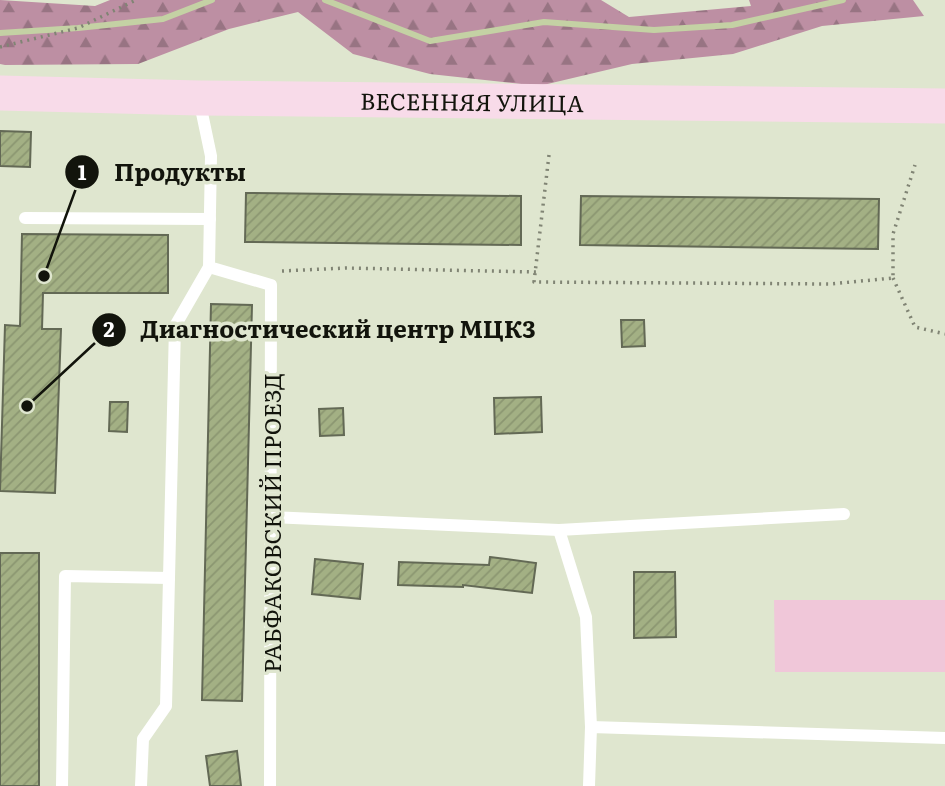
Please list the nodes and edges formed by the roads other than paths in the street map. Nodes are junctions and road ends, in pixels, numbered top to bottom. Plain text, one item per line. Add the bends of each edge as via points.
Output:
1 (0, 93) edge
2 (199, 98) junction
3 (945, 106) edge
4 (25, 218) dead end
5 (210, 219) junction
6 (209, 267) junction
7 (844, 514) dead end
8 (271, 517) junction
9 (559, 530) junction
10 (169, 578) junction
11 (591, 727) junction
12 (945, 738) edge
13 (62, 786) edge
14 (141, 786) edge
15 (270, 786) edge
16 (589, 786) edge

1 - 2 street, ВЕСЕННЯЯ УЛИЦА
2 - 3 street, ВЕСЕННЯЯ УЛИЦА
2 - 5 lane via 211,156
4 - 5 lane
5 - 6 lane
6 - 8 lane, РАБФАКОВСКИЙ ПРОЕЗД via 271,285
6 - 10 lane via 175,326
7 - 9 lane
8 - 9 lane
8 - 15 lane, РАБФАКОВСКИЙ ПРОЕЗД
9 - 11 lane via 586,617
10 - 13 lane via 65,576
10 - 14 lane via 166,706 143,738
11 - 12 lane
11 - 16 lane

